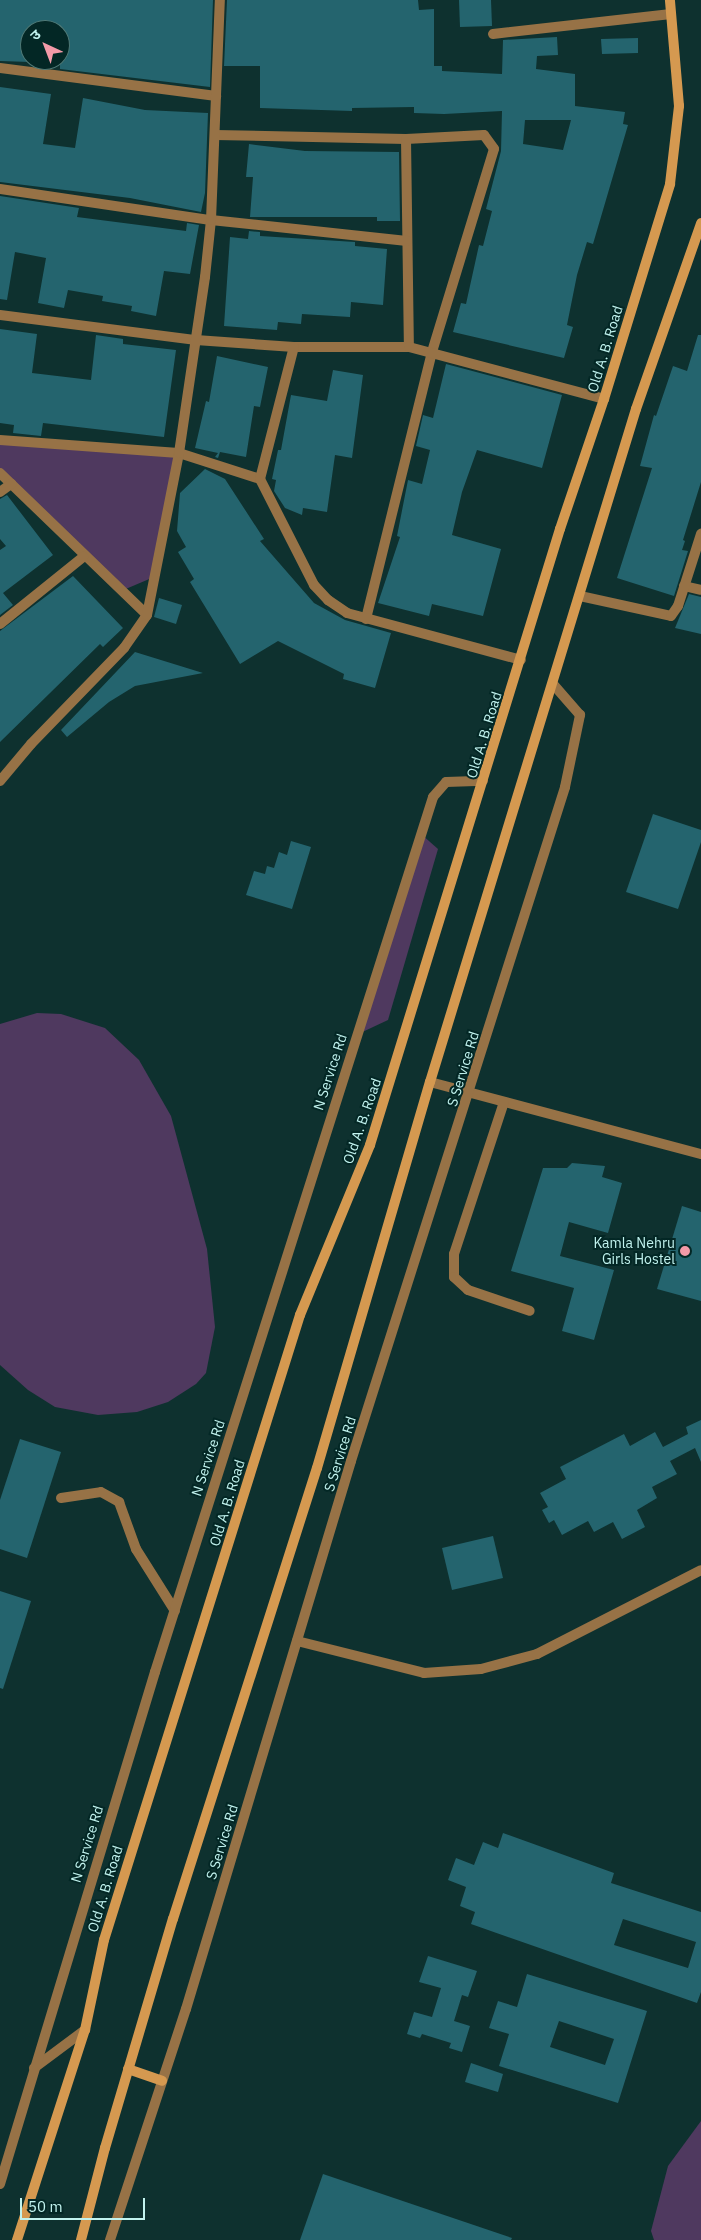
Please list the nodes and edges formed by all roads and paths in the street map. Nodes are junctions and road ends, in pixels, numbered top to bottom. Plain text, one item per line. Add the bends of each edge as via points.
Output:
1 (220, 0) edge
2 (670, 0) edge
3 (671, 14) junction
4 (493, 34) dead end
5 (0, 68) edge
6 (216, 96) junction
7 (215, 135) junction
8 (406, 139) junction
9 (0, 188) edge
10 (212, 220) junction
11 (700, 226) edge
12 (407, 242) junction
13 (0, 315) edge
14 (196, 340) junction
15 (294, 347) junction
16 (409, 347) junction
17 (432, 352) junction
18 (604, 399) junction
19 (0, 440) edge
20 (179, 453) junction
21 (0, 473) edge
22 (260, 479) junction
23 (11, 484) junction
24 (0, 492) edge
25 (701, 534) edge
26 (83, 557) junction
27 (684, 586) junction
28 (701, 590) edge
29 (580, 596) junction
30 (147, 615) junction
31 (366, 619) junction
32 (0, 624) edge
33 (521, 660) junction
34 (553, 684) junction
35 (2, 776) edge
36 (484, 781) junction
37 (430, 1082) junction
38 (470, 1093) junction
39 (504, 1102) junction
40 (701, 1154) edge
41 (530, 1311) dead end
42 (61, 1498) dead end
43 (701, 1570) edge
44 (175, 1611) junction
45 (297, 1641) junction
46 (85, 2030) junction
47 (34, 2068) junction
48 (128, 2069) junction
49 (162, 2081) junction
50 (0, 2184) edge
51 (18, 2238) edge
52 (81, 2240) edge
53 (110, 2240) edge

1 - 6 street
2 - 3 main road, Old A. B. Road
3 - 4 street
3 - 18 main road, Old A. B. Road via 680,106 670,184
5 - 6 street
6 - 7 street
7 - 8 street
7 - 10 street
8 - 12 street
8 - 17 street via 484,135 494,149
9 - 10 street
10 - 12 street
10 - 14 street
11 - 29 main road via 636,409
12 - 16 street
13 - 14 street
14 - 15 street
14 - 20 street
15 - 16 street
15 - 22 street
16 - 17 street
17 - 18 street
17 - 31 street
18 - 33 main road, Old A. B. Road via 560,529
19 - 20 street
20 - 22 street
20 - 30 street
21 - 23 street
22 - 31 street via 314,585 347,613
23 - 24 street
23 - 26 street
25 - 27 street
26 - 30 street
26 - 32 street
27 - 28 street
27 - 29 street via 671,616
29 - 34 main road
30 - 35 street via 124,648
31 - 33 street
33 - 36 main road, Old A. B. Road
34 - 37 main road
34 - 38 street, S Service Rd via 580,715 565,787
36 - 44 street, N Service Rd via 446,782 433,797
36 - 46 main road, Old A. B. Road via 370,1146 300,1315 104,1940
37 - 38 street
37 - 48 main road via 355,1342 172,1919
38 - 39 street
38 - 45 street, S Service Rd
39 - 40 street
39 - 41 street via 454,1254 454,1277 468,1290
42 - 44 street via 102,1492 119,1502 136,1549
43 - 45 street via 537,1654 481,1669 424,1673
44 - 47 street, N Service Rd
45 - 49 street, S Service Rd
46 - 47 street
46 - 51 main road, Old A. B. Road
47 - 50 street, N Service Rd
48 - 49 main road
48 - 52 main road
49 - 53 street, S Service Rd

